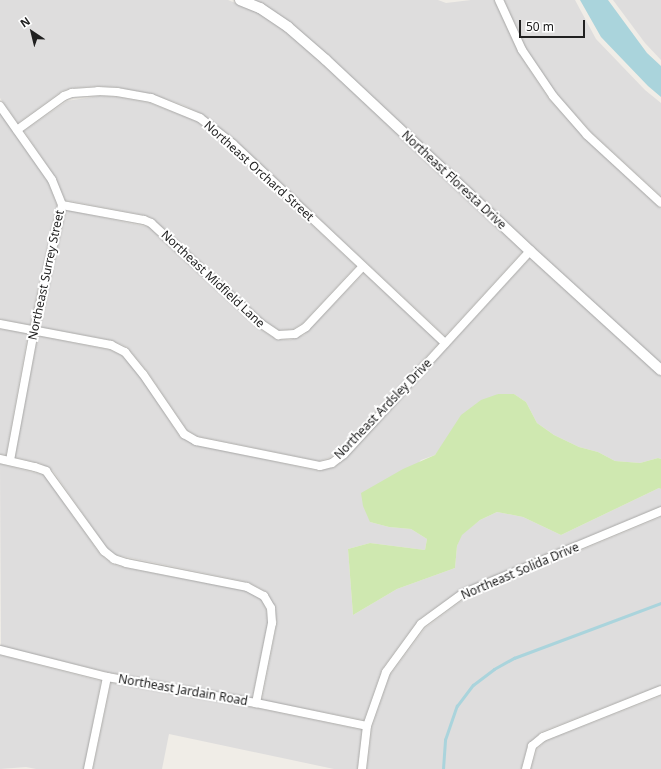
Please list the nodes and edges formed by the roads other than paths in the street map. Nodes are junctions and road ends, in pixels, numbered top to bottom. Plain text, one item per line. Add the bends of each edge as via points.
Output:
1 (240, 0) edge
2 (499, 0) edge
3 (0, 106) edge
4 (17, 130) junction
5 (661, 203) edge
6 (62, 205) junction
7 (530, 251) junction
8 (363, 266) junction
9 (0, 324) edge
10 (34, 331) junction
11 (445, 343) junction
12 (661, 370) edge
13 (0, 459) edge
14 (10, 461) junction
15 (661, 512) edge
16 (0, 650) edge
17 (107, 677) junction
18 (661, 690) edge
19 (256, 703) junction
20 (367, 726) junction
21 (88, 769) edge
22 (362, 769) edge
23 (526, 769) edge

1 - 7 street, Northeast Floresta Drive via 260,8 288,27
2 - 5 street via 522,50 552,96 588,135
3 - 4 street, Northeast Surrey Street
4 - 6 street, Northeast Surrey Street via 52,180
4 - 8 street, Northeast Orchard Street via 56,101 72,93 98,91 130,94 151,98 182,110 200,118 233,144
6 - 8 street, Northeast Midfield Lane via 151,223 260,323 278,335 294,334 306,327
6 - 10 street, Northeast Surrey Street
7 - 11 street, Northeast Ardsley Drive
7 - 12 street, Northeast Floresta Drive
8 - 11 street, Northeast Orchard Street
9 - 10 street, Northeast Ardsley Drive
10 - 11 street, Northeast Ardsley Drive via 111,345 126,352 184,434 196,440 320,466 332,463 344,454
10 - 14 street, Northeast Surrey Street
13 - 14 street
14 - 19 street via 41,468 50,475 104,551 114,560 247,587 264,596 271,608 272,623
15 - 20 street, Northeast Solida Drive via 462,594 421,624 386,672
16 - 17 street, Northeast Jardain Road
17 - 19 street, Northeast Jardain Road
17 - 21 street
18 - 23 street via 543,737 532,746
19 - 20 street, Northeast Jardain Road
20 - 22 street, Northeast Solida Drive

